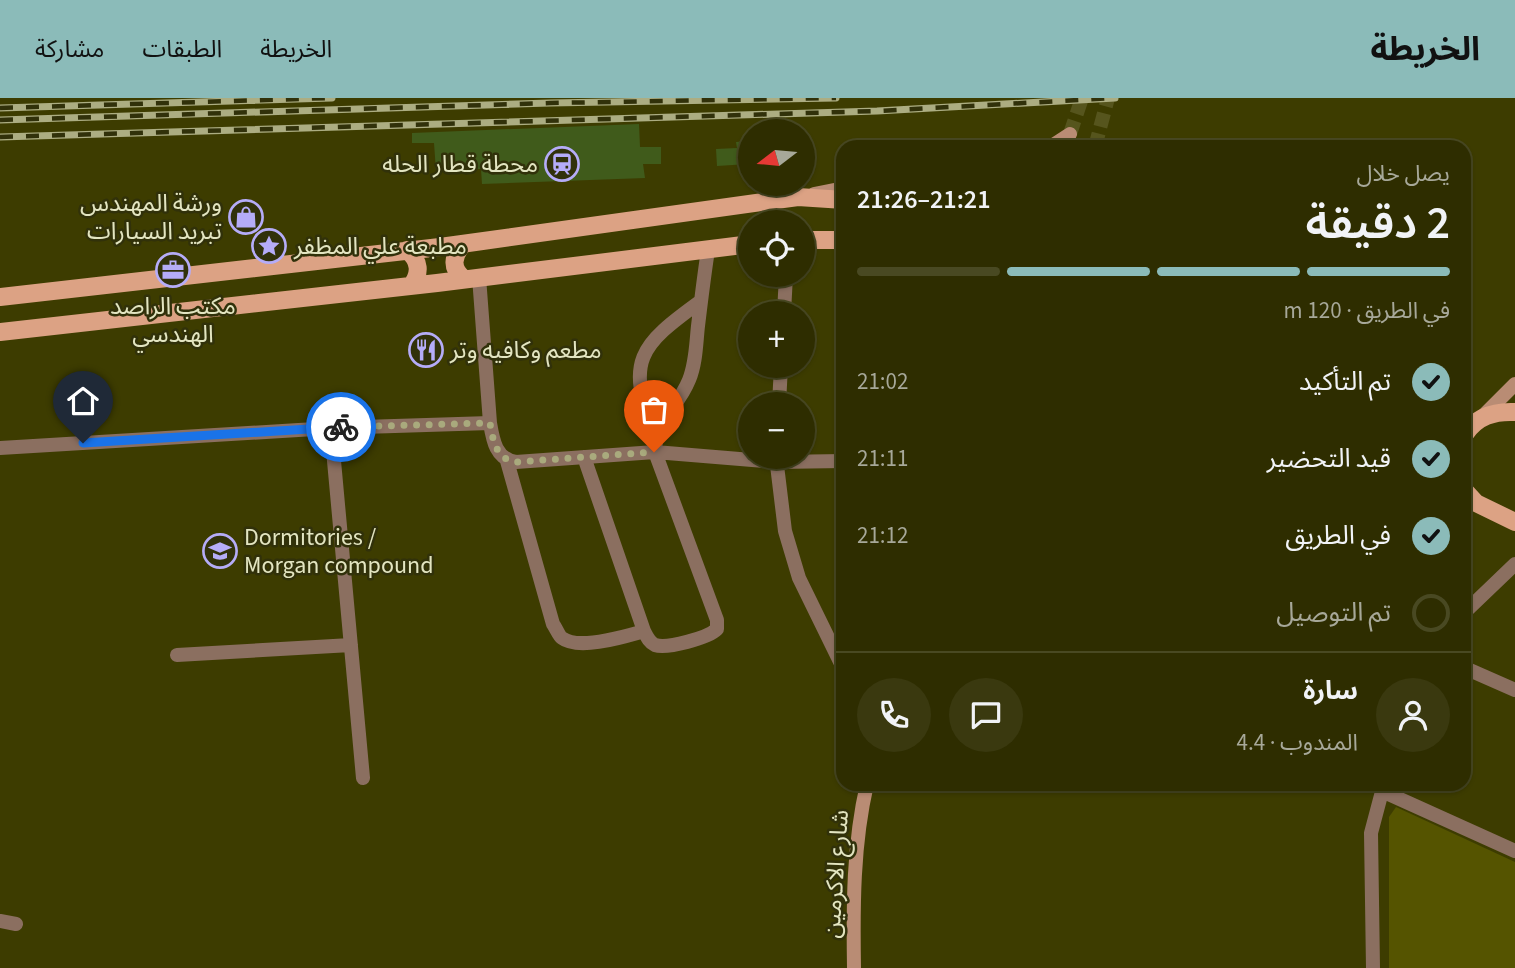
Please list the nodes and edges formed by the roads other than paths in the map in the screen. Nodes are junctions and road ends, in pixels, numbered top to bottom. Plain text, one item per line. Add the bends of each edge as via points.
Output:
1 (1070, 134) tunnel mouth
2 (1061, 140) edge
3 (836, 190) edge
4 (798, 197) junction
5 (836, 199) edge
6 (815, 240) edge
7 (836, 240) edge
8 (463, 244) junction
9 (738, 246) edge
10 (407, 250) junction
11 (708, 250) junction
12 (472, 278) junction
13 (411, 286) junction
14 (0, 297) edge
15 (701, 301) junction
16 (0, 332) edge
17 (1515, 384) edge
18 (1489, 414) edge
19 (490, 423) junction
20 (1471, 426) edge
21 (331, 428) junction
22 (655, 436) junction
23 (0, 448) edge
24 (654, 452) junction
25 (584, 457) junction
26 (738, 457) edge
27 (815, 460) edge
28 (507, 461) junction
29 (836, 461) edge
30 (777, 469) edge
31 (1471, 498) edge
32 (1515, 522) edge
33 (1515, 564) edge
34 (1471, 605) edge
35 (645, 631) junction
36 (351, 645) junction
37 (836, 654) edge
38 (177, 655) dead end
39 (1471, 671) edge
40 (1515, 690) edge
41 (363, 778) dead end
42 (865, 791) edge
43 (1382, 791) edge
44 (1389, 791) edge
45 (1515, 851) edge
46 (0, 921) edge
47 (16, 924) dead end
48 (854, 968) edge
49 (1373, 968) edge

1 - 2 street
3 - 4 street
4 - 5 main road
4 - 8 main road
6 - 7 main road
8 - 10 main road
8 - 12 main road via 454,259 456,270
9 - 11 main road
10 - 13 main road via 418,266
10 - 14 main road
11 - 12 main road
11 - 15 street
12 - 13 main road
12 - 19 street
13 - 16 main road
15 - 22 street via 689,379
15 - 22 street via 647,346 640,365 643,407
17 - 18 street
18 - 20 main road
19 - 21 street
19 - 28 street via 496,447
21 - 23 street
21 - 36 street
22 - 24 street
24 - 25 street
24 - 26 street
24 - 35 street via 717,629 711,635 668,646 651,642
25 - 28 street
25 - 35 street
27 - 29 street
28 - 35 street via 553,624 562,638 590,643
30 - 37 street via 785,531 799,578
31 - 32 main road
33 - 34 street
36 - 38 street
36 - 41 street
39 - 40 street
42 - 48 street, شارع الاكرمين via 853,904
43 - 49 street via 1371,833
44 - 45 street
46 - 47 street

